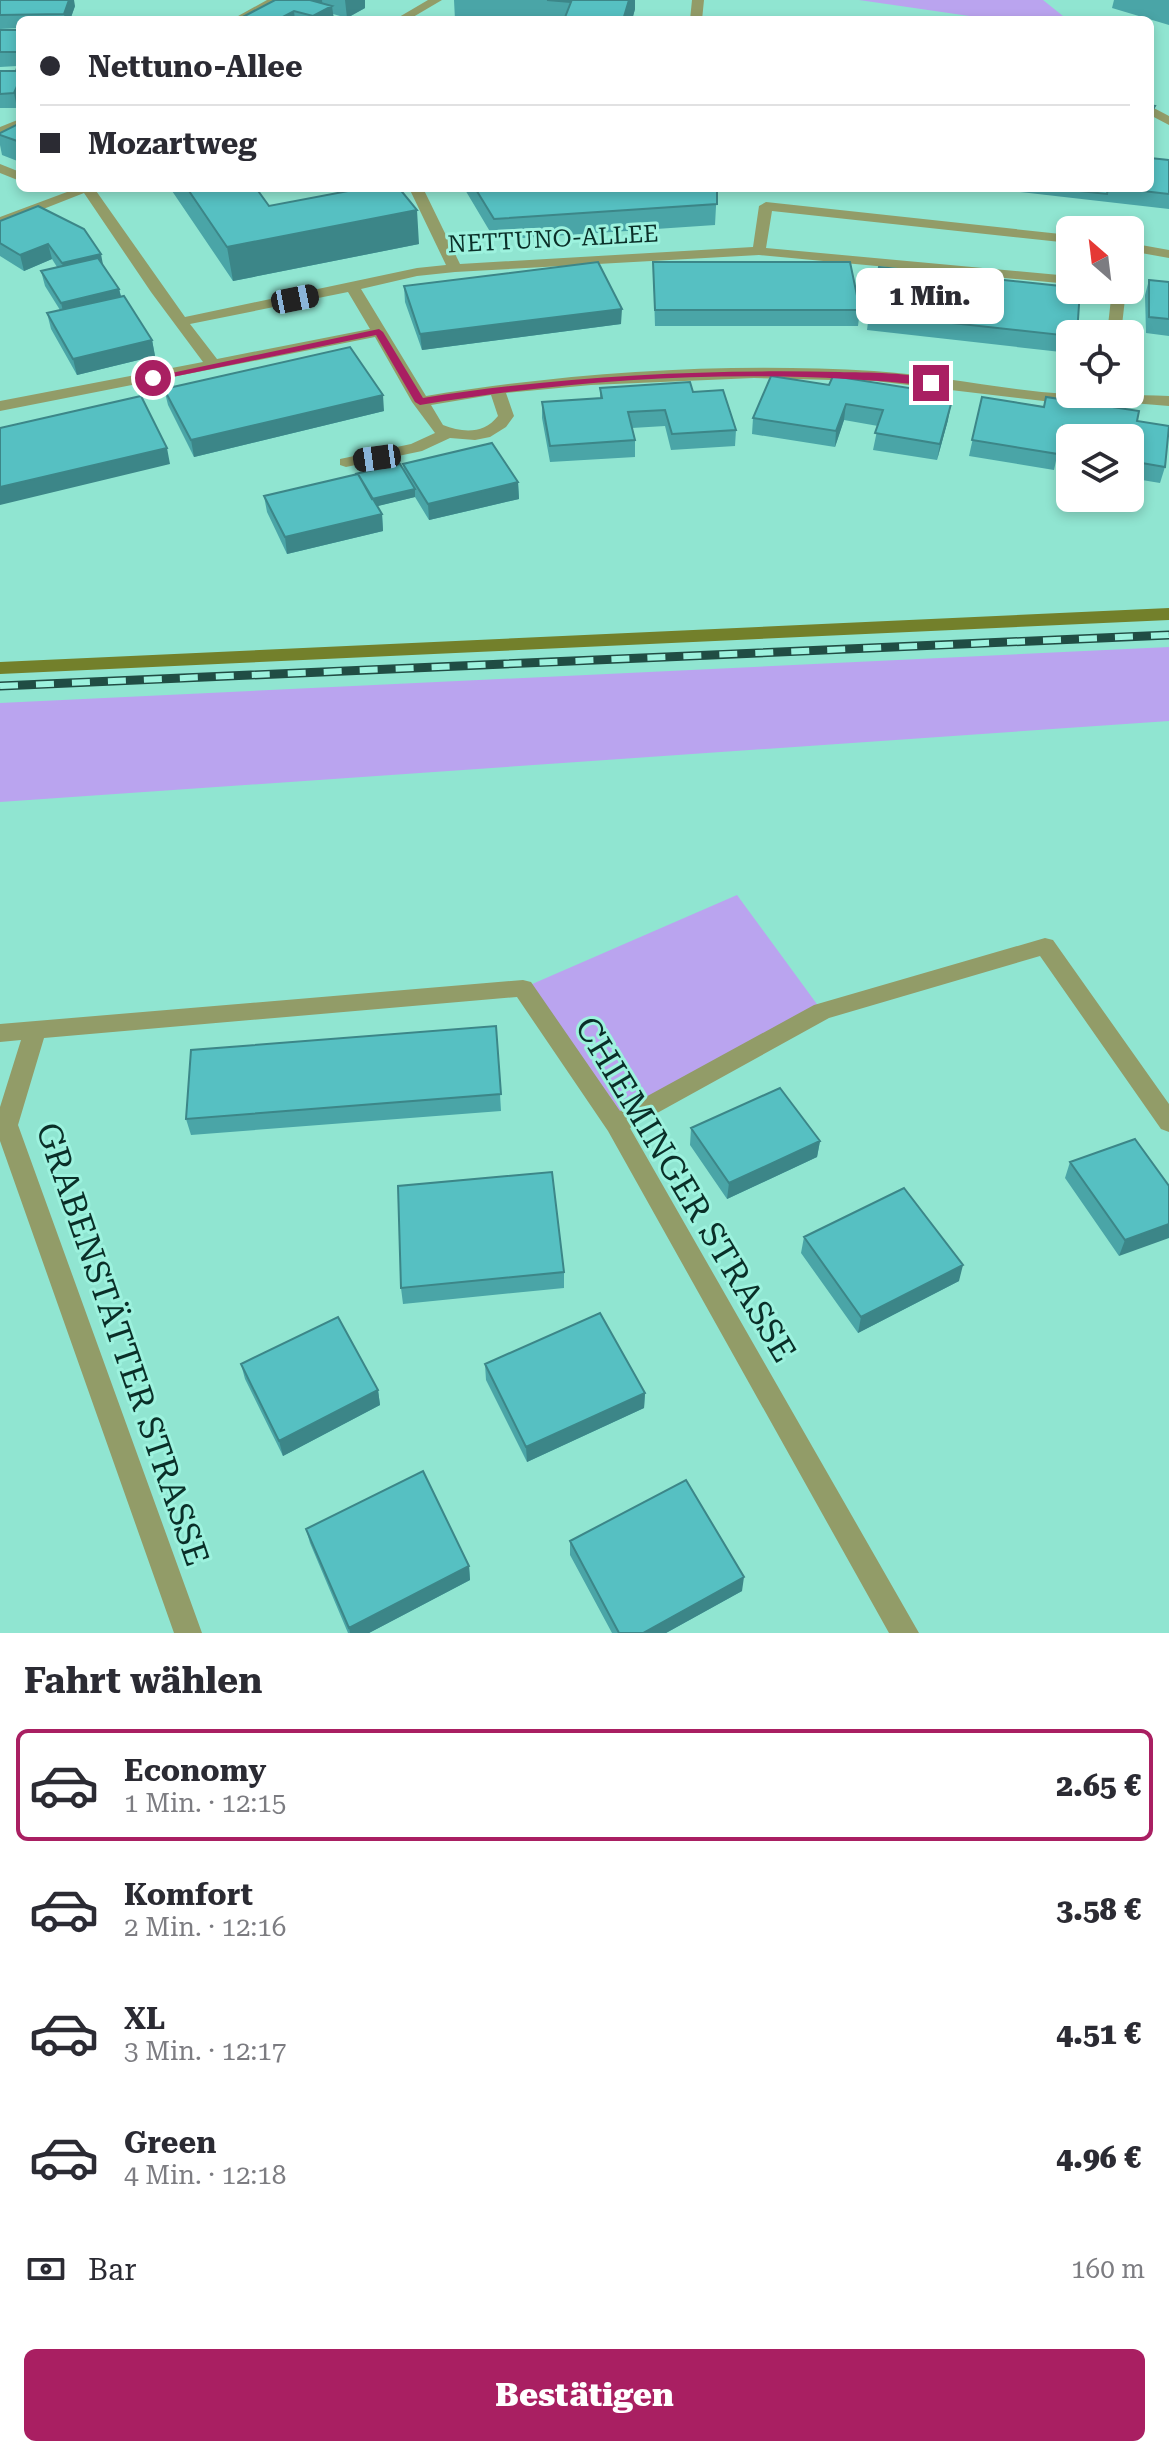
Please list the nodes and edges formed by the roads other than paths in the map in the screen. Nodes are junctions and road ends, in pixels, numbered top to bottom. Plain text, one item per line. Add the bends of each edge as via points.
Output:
1 (276, 0) edge
2 (436, 0) edge
3 (245, 16) edge
4 (407, 16) edge
5 (79, 192) edge
6 (92, 192) edge
7 (418, 192) edge
8 (768, 192) edge
9 (766, 206) junction
10 (0, 222) edge
11 (1056, 237) edge
12 (1144, 250) edge
13 (759, 251) junction
14 (1169, 254) edge
15 (455, 268) junction
16 (1056, 279) edge
17 (352, 287) junction
18 (181, 322) junction
19 (379, 332) junction
20 (214, 366) junction
21 (497, 389) junction
22 (1056, 397) edge
23 (1144, 399) edge
24 (1169, 401) edge
25 (420, 402) junction
26 (0, 406) edge
27 (447, 433) junction
28 (346, 462) dead end
29 (1169, 614) edge
30 (0, 668) edge
31 (35, 1030) junction
32 (0, 1033) edge
33 (1169, 1122) edge
34 (616, 1124) junction
35 (188, 1633) edge
36 (905, 1633) edge

1 - 3 street
2 - 4 street
5 - 10 street
6 - 18 street
7 - 15 street
8 - 9 street
9 - 11 street
9 - 13 street
12 - 14 street
13 - 15 street, NETTUNO-ALLEE
13 - 16 street, NETTUNO-ALLEE
15 - 17 street, NETTUNO-ALLEE
17 - 18 street, NETTUNO-ALLEE
17 - 19 street
18 - 20 street
19 - 20 street
19 - 25 street
20 - 26 street
21 - 22 street via 754,373 875,376
21 - 25 street
21 - 27 street via 506,416 496,429 472,436
23 - 24 street
25 - 27 street via 431,422
27 - 28 street via 416,448
29 - 30 street
31 - 32 street, CHIEMINGER STRASSE
31 - 34 street, CHIEMINGER STRASSE via 523,988
31 - 35 street, GRABENSTÄTTER STRASSE via 6,1125
33 - 34 street via 1045,946 822,1011
34 - 36 street, CHIEMINGER STRASSE

